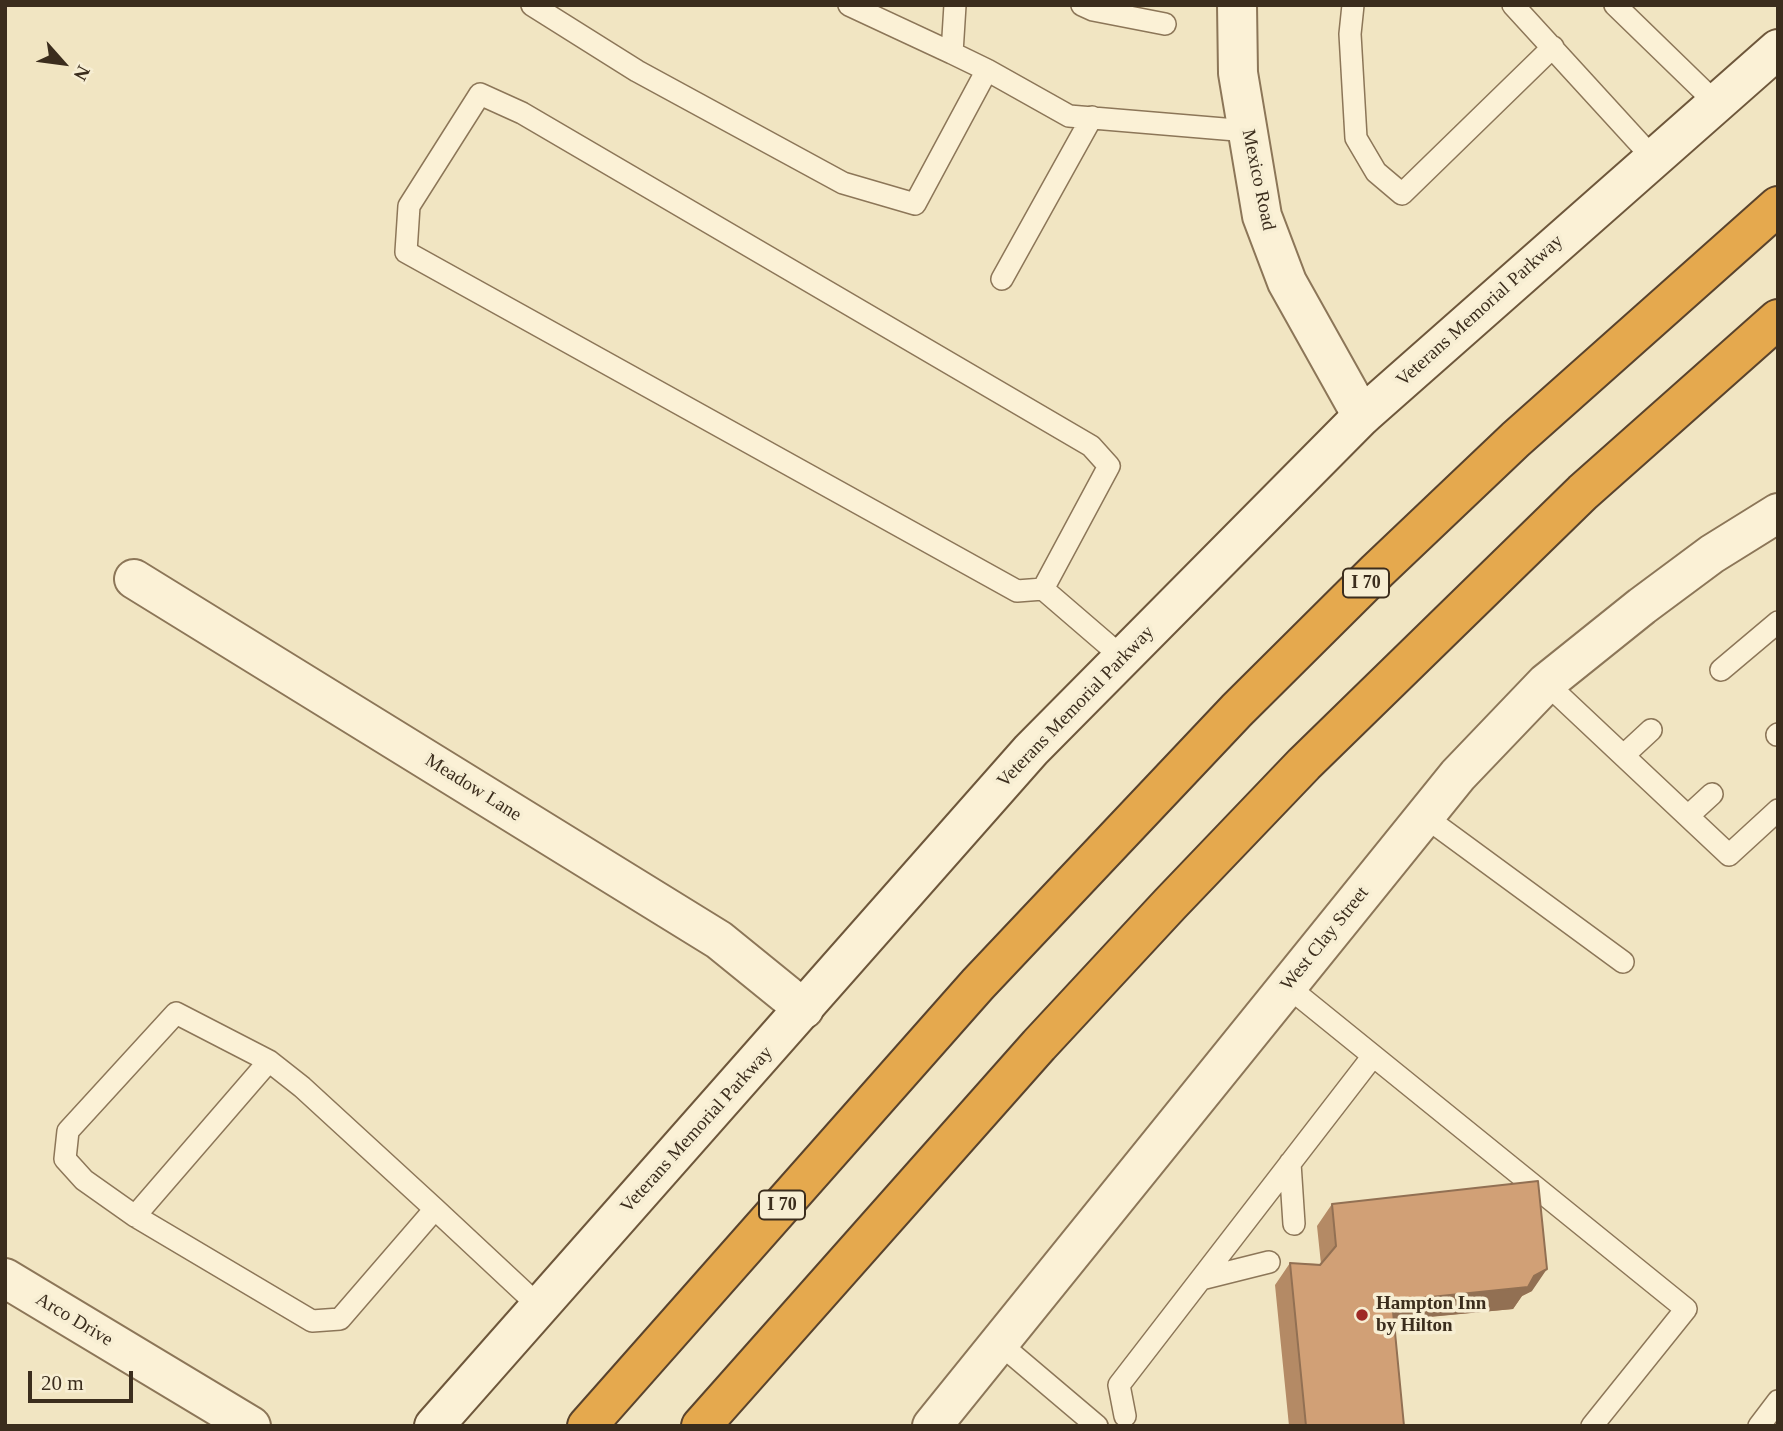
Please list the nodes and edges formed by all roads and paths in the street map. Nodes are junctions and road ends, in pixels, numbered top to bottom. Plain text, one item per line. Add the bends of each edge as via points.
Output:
1 (532, 5) edge
2 (849, 5) edge
3 (956, 5) edge
4 (1082, 5) edge
5 (1237, 5) edge
6 (1353, 5) edge
7 (1513, 5) edge
8 (1615, 5) edge
9 (1165, 24) dead end
10 (1553, 47) junction
11 (1778, 49) edge
12 (952, 53) junction
13 (987, 70) junction
14 (1716, 103) junction
15 (1092, 117) junction
16 (1248, 131) junction
17 (1653, 158) junction
18 (1778, 206) edge
19 (1002, 279) dead end
20 (1778, 319) edge
21 (1362, 416) junction
22 (1774, 524) edge
23 (134, 579) dead end
24 (1043, 589) junction
25 (1778, 622) edge
26 (1122, 657) junction
27 (1721, 670) dead end
28 (1546, 683) junction
29 (1651, 730) dead end
30 (1624, 755) junction
31 (1712, 794) dead end
32 (1778, 810) edge
33 (1424, 816) junction
34 (1688, 816) junction
35 (1623, 962) dead end
36 (1287, 986) junction
37 (804, 1009) junction
38 (1373, 1056) junction
39 (269, 1061) junction
40 (1290, 1163) junction
41 (435, 1209) junction
42 (135, 1216) junction
43 (1294, 1224) dead end
44 (1269, 1262) dead end
45 (5, 1278) edge
46 (1201, 1279) junction
47 (540, 1307) junction
48 (999, 1342) junction
49 (1778, 1401) edge
50 (1127, 1422) edge
51 (251, 1426) edge
52 (433, 1426) edge
53 (587, 1426) edge
54 (701, 1426) edge
55 (932, 1426) edge
56 (1097, 1426) edge
57 (1592, 1426) edge
58 (1759, 1426) edge

1 - 13 lane via 636,71 843,183 915,204
2 - 12 lane
3 - 12 lane
4 - 9 lane
5 - 16 street, Mexico Road via 1238,73
6 - 10 lane via 1350,34 1356,138 1376,172 1402,194
7 - 10 lane
8 - 14 lane
10 - 17 lane
11 - 14 street, Veterans Memorial Parkway
12 - 13 lane
13 - 15 lane via 1069,116
14 - 17 street, Veterans Memorial Parkway
15 - 16 lane
15 - 19 lane
16 - 21 street, Mexico Road via 1262,216 1287,282
17 - 21 street, Veterans Memorial Parkway
18 - 53 highway, I 70 via 1517,439 1237,710 978,985
20 - 54 highway via 1583,492 1304,764 1039,1045
21 - 26 street, Veterans Memorial Parkway
22 - 28 street, West Clay Street via 1712,554
23 - 37 street, Meadow Lane via 719,940
24 - 24 lane via 1017,591 406,252 409,206 480,94 522,113 1091,446 1109,466
24 - 26 lane
25 - 27 lane
26 - 37 street, Veterans Memorial Parkway via 1031,750
28 - 30 lane
28 - 33 street, West Clay Street
29 - 30 lane
30 - 34 lane
31 - 34 lane
32 - 34 lane via 1729,855
33 - 35 lane
33 - 36 street, West Clay Street
36 - 38 lane
36 - 48 street, West Clay Street
37 - 47 street, Veterans Memorial Parkway
38 - 40 lane
38 - 57 lane via 1686,1309
39 - 41 lane
39 - 42 lane
39 - 42 lane via 176,1013 68,1131 65,1159 84,1180
40 - 43 lane
40 - 46 lane
41 - 42 lane via 340,1319 312,1321
41 - 47 lane
44 - 46 lane
45 - 51 street, Arco Drive
46 - 50 lane via 1119,1385
47 - 52 street, Veterans Memorial Parkway
48 - 55 street, West Clay Street
48 - 56 lane
49 - 58 lane

